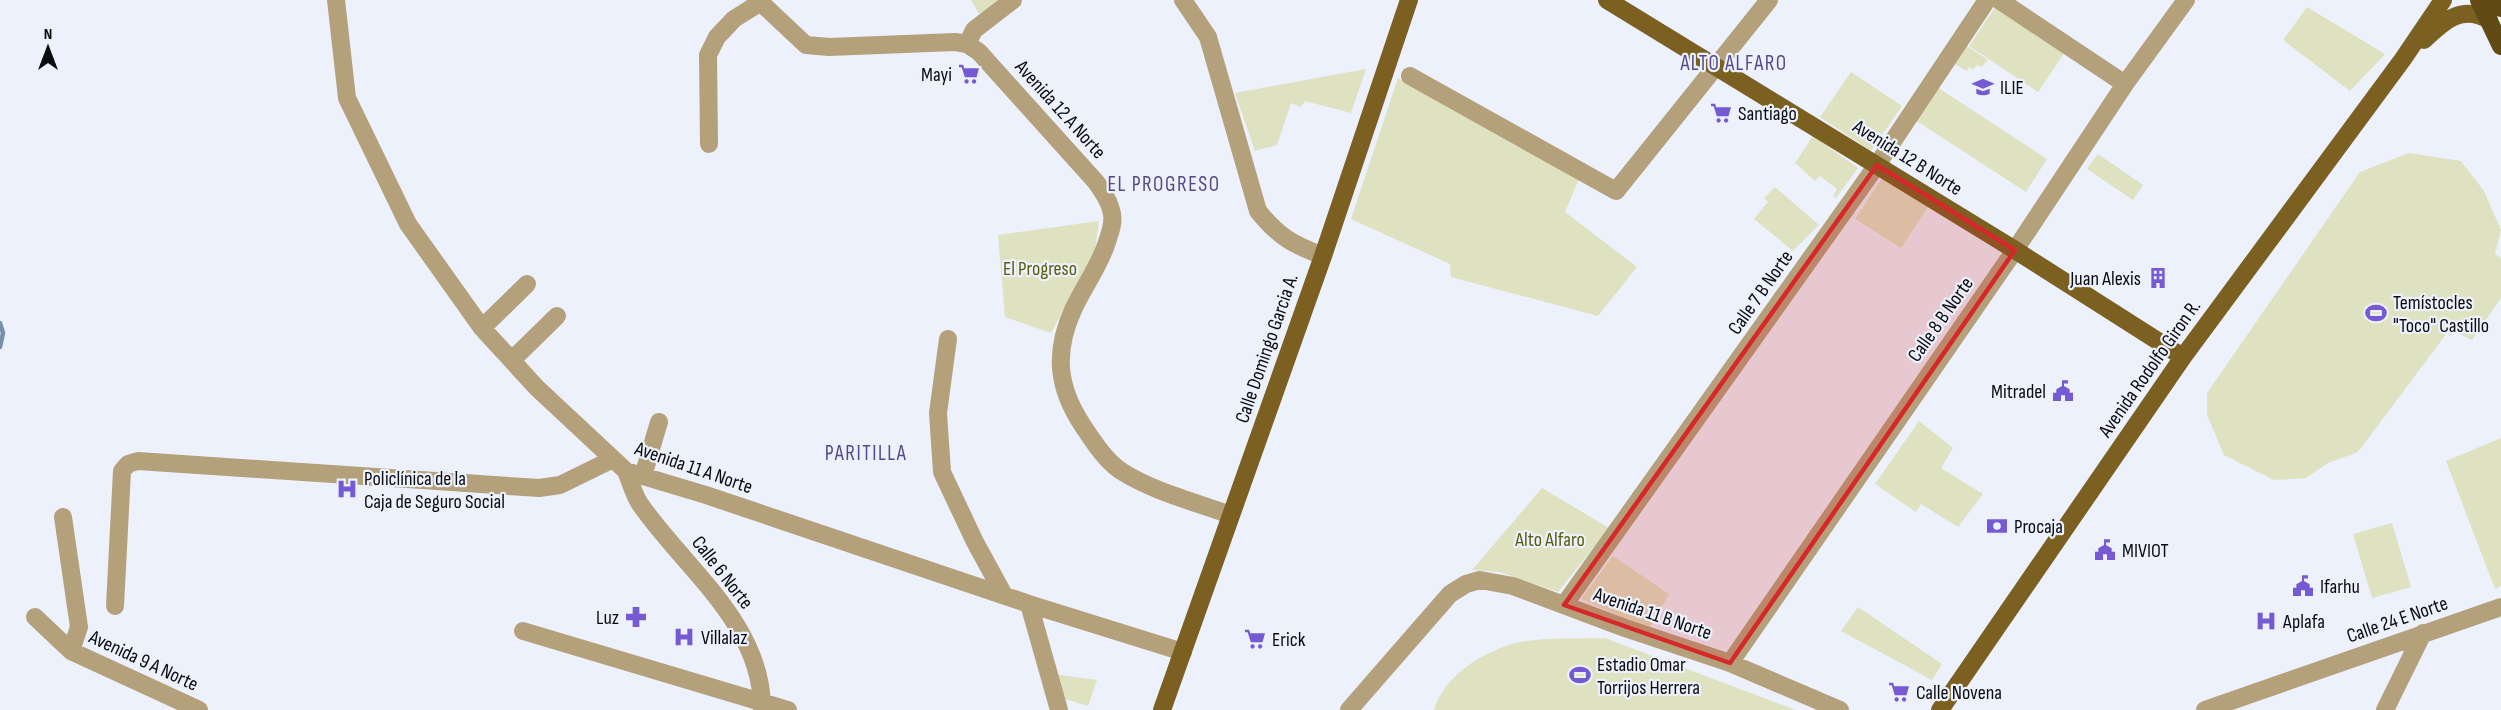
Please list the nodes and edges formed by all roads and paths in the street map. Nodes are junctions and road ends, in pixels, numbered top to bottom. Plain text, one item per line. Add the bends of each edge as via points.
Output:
1 (336, 0) edge
2 (1013, 0) edge
3 (1183, 0) edge
4 (1409, 0) edge
5 (1607, 0) edge
6 (1769, 0) edge
7 (1987, 0) edge
8 (1999, 0) edge
9 (2186, 0) edge
10 (2443, 0) edge
11 (2479, 0) edge
12 (2497, 0) edge
13 (759, 1) edge
14 (2495, 14) edge
15 (967, 44) junction
16 (2501, 46) edge
17 (2403, 59) junction
18 (1715, 66) junction
19 (1410, 76) dead end
20 (2125, 84) junction
21 (709, 144) dead end
22 (1878, 165) junction
23 (2015, 250) junction
24 (1323, 256) junction
25 (527, 284) dead end
26 (557, 316) dead end
27 (482, 328) junction
28 (948, 339) dead end
29 (2183, 357) junction
30 (512, 360) junction
31 (659, 422) dead end
32 (619, 465) junction
33 (643, 476) junction
34 (1231, 514) junction
35 (63, 518) dead end
36 (1004, 595) junction
37 (1029, 604) junction
38 (115, 606) dead end
39 (1564, 606) junction
40 (2501, 607) edge
41 (35, 616) dead end
42 (523, 630) dead end
43 (2423, 633) junction
44 (71, 651) junction
45 (1183, 652) junction
46 (1730, 663) junction
47 (159, 702) edge
48 (762, 706) edge
49 (199, 710) edge
50 (788, 710) edge
51 (1059, 710) edge
52 (1162, 710) edge
53 (1349, 710) edge
54 (1840, 710) edge
55 (1940, 710) edge
56 (2207, 710) edge
57 (2385, 710) edge

1 - 27 street, Avenida 11 A Norte via 347,98 408,224
2 - 15 street via 974,30
3 - 24 street via 1208,37 1258,211 1275,232
4 - 24 main road, Calle Domingo Garcia A.
5 - 18 main road, Avenida 12 B Norte
6 - 18 street
7 - 22 street, Calle 7 B Norte
8 - 20 street
9 - 20 street, Calle 8 B Norte
10 - 17 main road, Avenida Rodolfo Giron R.
11 - 14 highway
12 - 14 highway
13 - 15 street via 806,45
13 - 21 street via 734,19 708,55
14 - 16 highway
14 - 17 main road, Avenida Rodolfo Giron R. via 2455,16
15 - 34 street, Avenida 12 A Norte via 979,52 1096,182 1112,213 1102,256 1072,310 1061,343 1059,370 1078,419 1119,470 1164,491
17 - 29 main road, Avenida Rodolfo Giron R.
18 - 19 street via 1616,191
18 - 22 main road, Avenida 12 B Norte
20 - 23 street, Calle 8 B Norte
22 - 23 main road, Avenida 12 B Norte
22 - 39 street, Calle 7 B Norte
23 - 29 main road, Avenida 12 B Norte
23 - 46 street, Calle 8 B Norte
24 - 34 main road, Calle Domingo Garcia A.
25 - 27 street
26 - 30 street
27 - 30 street, Avenida 11 A Norte
28 - 36 street via 938,413 942,472
29 - 55 main road, Avenida Rodolfo Giron R.
30 - 32 street, Avenida 11 A Norte
31 - 33 street
32 - 33 street, Avenida 11 A Norte
32 - 38 street via 539,488 138,461 122,471
32 - 48 street, Calle 6 Norte via 639,503 742,633 756,664
33 - 36 street, Avenida 11 A Norte
34 - 45 main road, Calle Domingo Garcia A.
35 - 44 street via 80,627
36 - 37 street, Avenida 11 A Norte
37 - 45 street, Avenida 11 A Norte
37 - 51 street
39 - 46 street, Avenida 11 B Norte
39 - 53 street, Avenida 11 B Norte via 1513,586 1480,580 1466,584 1450,594
40 - 43 street, Calle 24 E Norte
41 - 44 street, Avenida 9 A Norte
42 - 48 street
43 - 56 street, Calle 24 E Norte
43 - 57 street
44 - 47 street, Avenida 9 A Norte
45 - 52 main road, Calle Domingo Garcia A.
46 - 54 street, Avenida 11 B Norte
47 - 49 street, Avenida 9 A Norte
48 - 50 street

